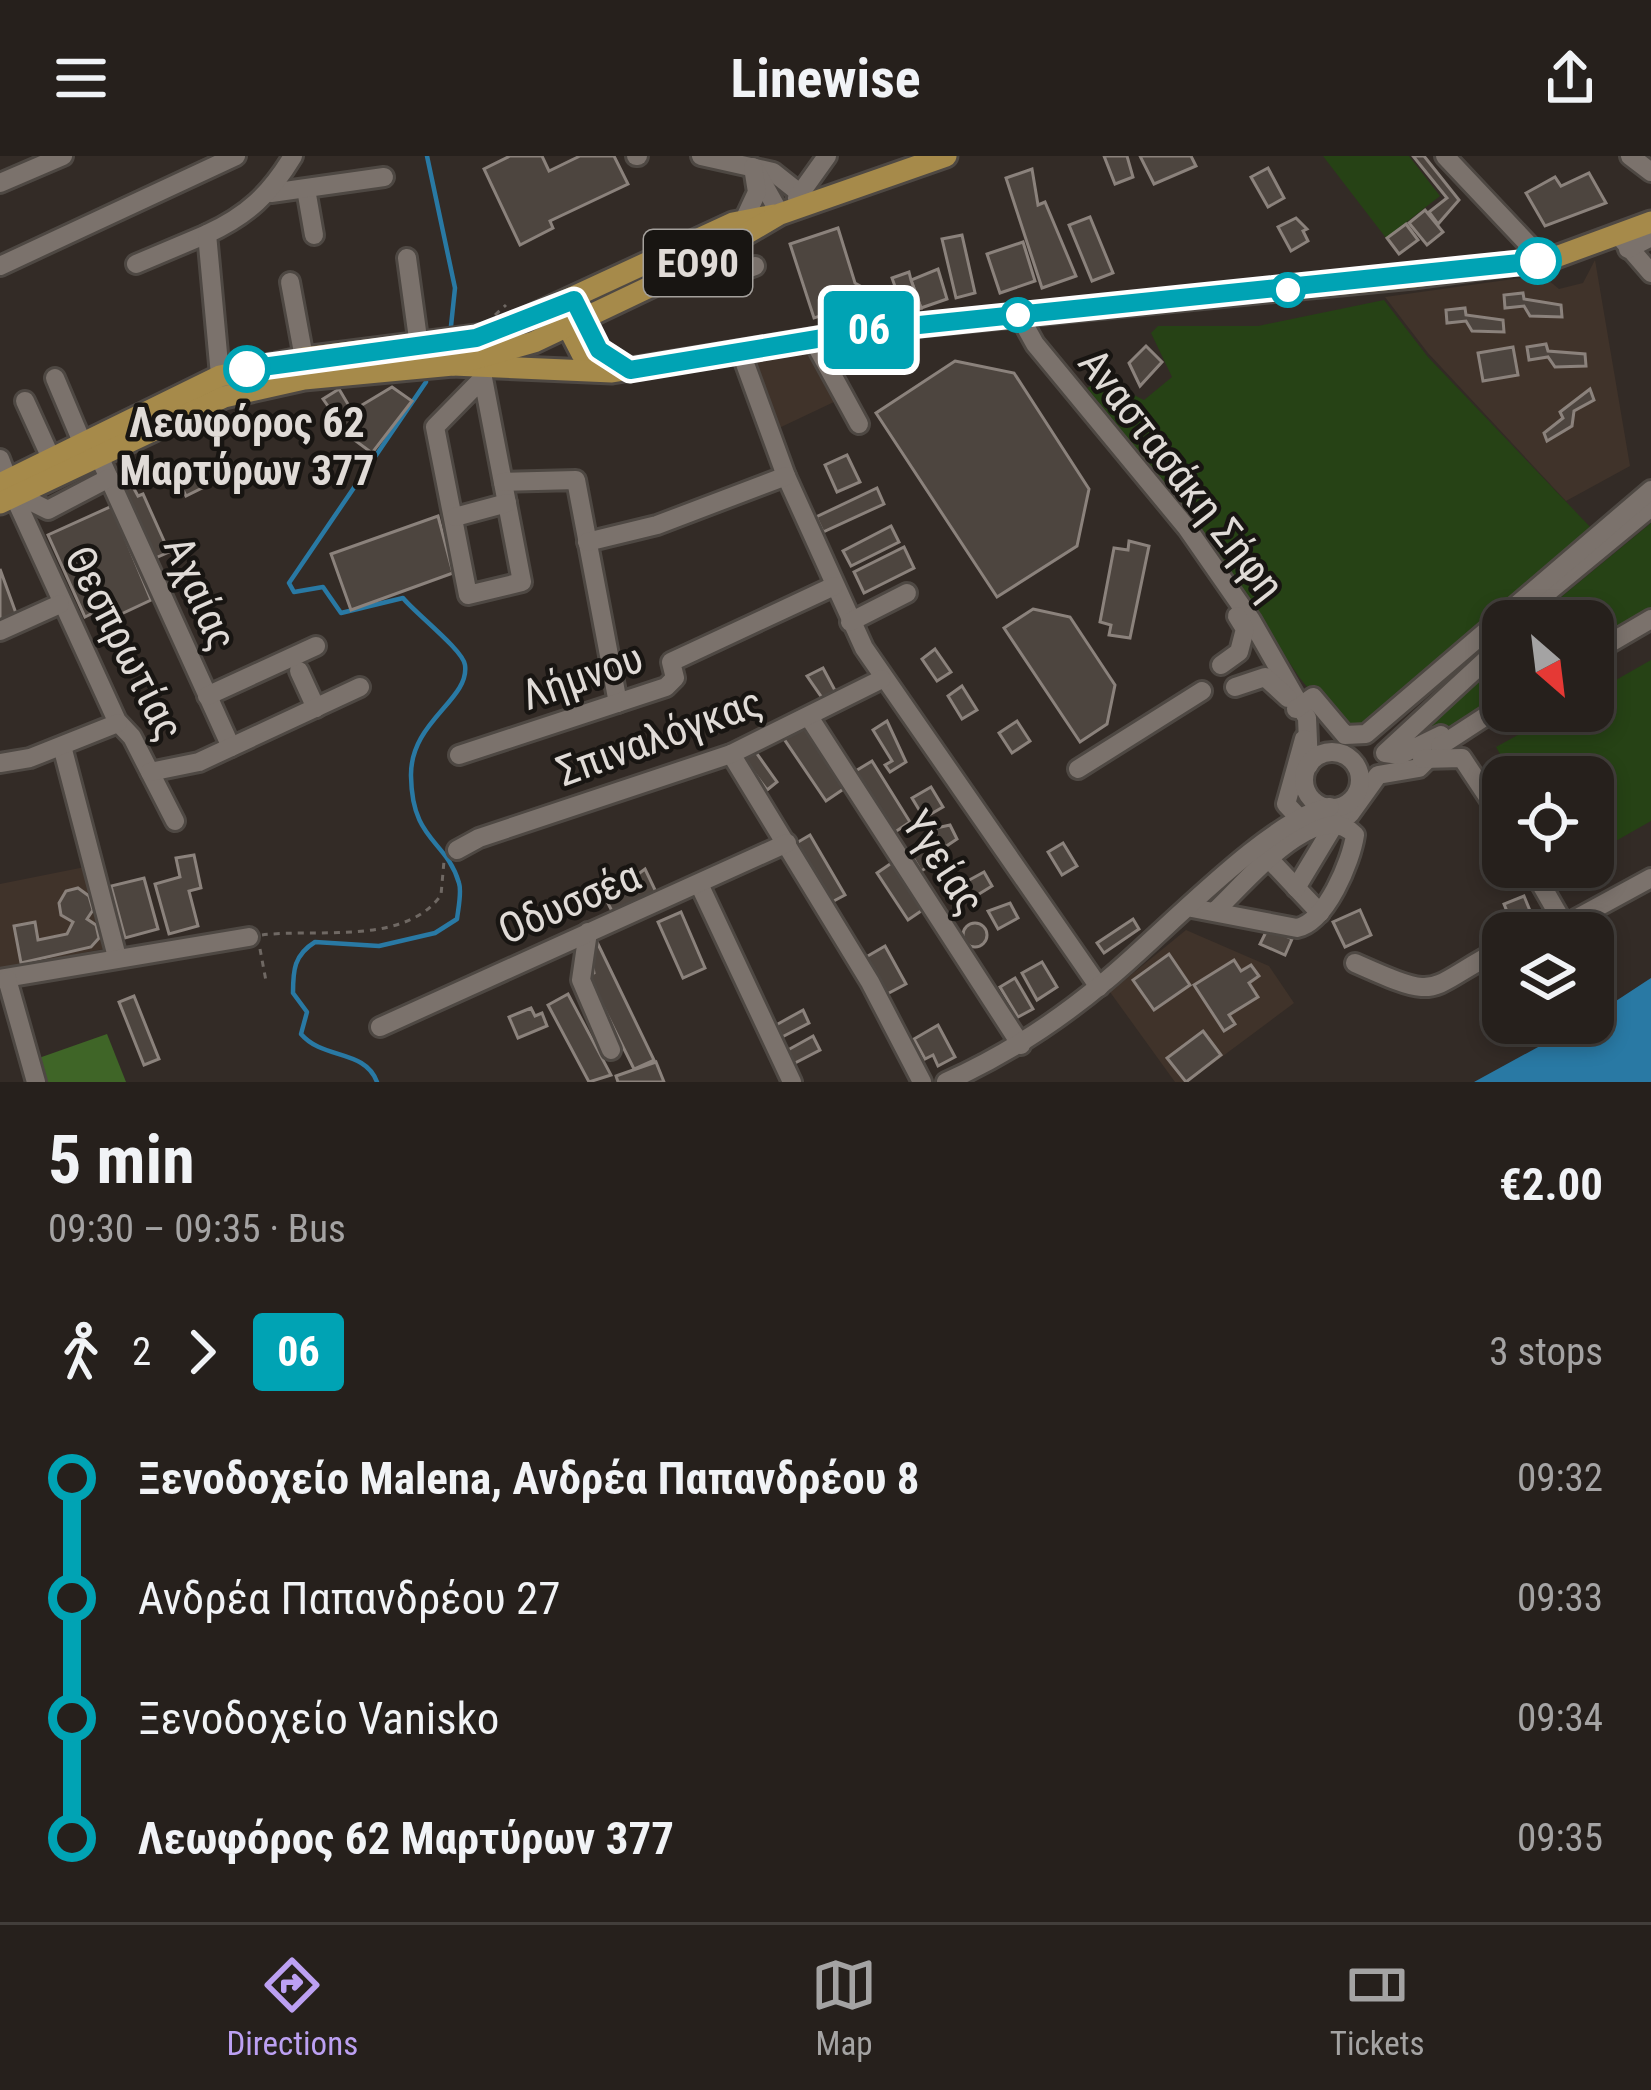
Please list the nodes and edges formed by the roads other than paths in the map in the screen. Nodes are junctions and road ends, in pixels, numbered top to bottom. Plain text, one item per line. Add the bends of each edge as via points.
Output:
1 (64, 156) edge
2 (236, 156) edge
3 (293, 156) edge
4 (701, 156) edge
5 (827, 156) edge
6 (946, 156) edge
7 (1445, 156) edge
8 (1630, 156) edge
9 (753, 167) junction
10 (1651, 172) edge
11 (384, 177) dead end
12 (0, 183) edge
13 (307, 189) junction
14 (271, 193) junction
15 (791, 204) junction
16 (744, 220) junction
17 (1651, 222) edge
18 (207, 234) junction
19 (314, 235) dead end
20 (1651, 236) edge
21 (1624, 243) junction
22 (407, 258) dead end
23 (1543, 260) junction
24 (699, 262) junction
25 (136, 264) dead end
26 (0, 266) edge
27 (755, 266) dead end
28 (1651, 273) edge
29 (290, 282) dead end
30 (613, 307) junction
31 (571, 314) junction
32 (1018, 315) junction
33 (812, 338) junction
34 (419, 346) junction
35 (740, 350) junction
36 (304, 358) junction
37 (453, 364) junction
38 (614, 367) junction
39 (482, 373) junction
40 (55, 378) dead end
41 (222, 387) junction
42 (26, 400) dead end
43 (859, 424) dead end
44 (90, 448) junction
45 (51, 458) junction
46 (786, 476) junction
47 (109, 478) junction
48 (503, 482) junction
49 (7, 486) edge
50 (1651, 490) edge
51 (507, 503) junction
52 (1651, 507) edge
53 (455, 517) junction
54 (1651, 519) edge
55 (1178, 532) dead end
56 (587, 542) junction
57 (834, 586) junction
58 (908, 593) dead end
59 (1537, 600) edge
60 (1554, 600) edge
61 (60, 604) junction
62 (1651, 619) edge
63 (850, 622) junction
64 (1255, 627) junction
65 (0, 631) edge
66 (1614, 641) edge
67 (316, 646) dead end
68 (1482, 648) edge
69 (1482, 660) edge
70 (1221, 664) dead end
71 (299, 671) dead end
72 (1283, 673) junction
73 (882, 679) junction
74 (360, 687) dead end
75 (1235, 687) dead end
76 (1202, 691) junction
77 (207, 695) junction
78 (618, 704) junction
79 (1302, 705) junction
80 (316, 708) junction
81 (809, 717) junction
82 (1482, 720) edge
83 (118, 723) junction
84 (1392, 729) junction
85 (62, 746) junction
86 (231, 747) junction
87 (1437, 752) junction
88 (731, 754) junction
89 (459, 755) dead end
90 (1351, 756) junction
91 (0, 763) edge
92 (1078, 769) dead end
93 (150, 772) junction
94 (1306, 772) junction
95 (1482, 784) edge
96 (1295, 813) junction
97 (1332, 816) junction
98 (175, 821) dead end
99 (787, 843) junction
100 (1268, 850) junction
101 (450, 857) road end
102 (1651, 878) edge
103 (700, 886) junction
104 (1296, 888) junction
105 (1192, 908) junction
106 (1214, 912) junction
107 (1590, 912) edge
108 (1320, 913) junction
109 (588, 932) junction
110 (253, 936) road end
111 (117, 957) junction
112 (1482, 961) edge
113 (1355, 964) dead end
114 (3, 979) edge
115 (1099, 987) junction
116 (380, 1027) dead end
117 (1021, 1045) junction
118 (611, 1049) dead end
119 (36, 1082) edge
120 (792, 1082) edge
121 (922, 1082) edge
122 (946, 1082) edge

1 - 12 street
2 - 26 street
3 - 14 street
4 - 9 street
5 - 15 street
6 - 15 main road, ΕΟ90
7 - 23 street
8 - 10 street
9 - 15 street
9 - 15 street via 772,172
9 - 16 street via 756,198
11 - 13 street
13 - 14 street
13 - 19 street
14 - 18 street
15 - 16 main road, ΕΟ90
15 - 24 main road, ΕΟ90
16 - 31 main road, ΕΟ90
17 - 21 main road
18 - 25 street
18 - 41 street
20 - 21 street
21 - 23 main road
21 - 28 street
22 - 34 street
23 - 32 main road
24 - 27 street via 714,280
24 - 30 main road, ΕΟ90
29 - 36 street
30 - 31 main road, ΕΟ90
30 - 38 main road via 603,336
31 - 34 main road, ΕΟ90
31 - 37 main road, ΕΟ90
31 - 38 main road via 582,354
32 - 33 main road
32 - 64 street, Αναστασάκη Σήφη via 1195,538
33 - 35 main road
33 - 43 street
34 - 36 main road, ΕΟ90
35 - 38 main road
35 - 46 street
36 - 41 main road, ΕΟ90
37 - 39 main road
37 - 41 main road, ΕΟ90
38 - 39 main road
39 - 48 street
39 - 53 street via 436,424
40 - 44 street, Αχαίας
41 - 44 main road, ΕΟ90
42 - 45 street
44 - 45 main road, ΕΟ90
44 - 47 street, Αχαίας
44 - 49 main road, ΕΟ90
45 - 49 main road, ΕΟ90
46 - 56 street via 670,521
46 - 57 street
47 - 49 street via 48,510
47 - 77 street, Αχαίας
48 - 51 street
48 - 56 street via 574,478
49 - 61 street, Θεσπρωτίας
50 - 84 street
51 - 53 street
51 - 53 street via 522,582 468,595
52 - 59 street
54 - 60 street
55 - 70 street via 1245,629 1239,652
56 - 78 street
57 - 63 street
57 - 78 street, Λήμνου via 671,662 674,682
58 - 63 street
61 - 65 street
61 - 83 street, Θεσπρωτίας
62 - 66 street
63 - 73 street
64 - 72 street, Αναστασάκη Σήφη
64 - 76 street via 1244,658
67 - 77 street, Αχαίας
68 - 84 street
69 - 84 street
71 - 80 street, Αχαίας
72 - 76 street via 1245,675
72 - 79 street, Αναστασάκη Σήφη
73 - 81 street, Σπιναλόγκας
73 - 115 street
74 - 80 street
75 - 79 street via 1265,677
76 - 92 street
77 - 86 street, Αχαίας
78 - 89 street, Λήμνου
79 - 84 street via 1313,698 1353,737
79 - 90 street
79 - 94 street via 1311,730
79 - 96 street via 1304,736 1286,804
80 - 86 street
81 - 88 street, Σπιναλόγκας
81 - 117 street, Υγείας
82 - 87 street
83 - 85 street
83 - 93 street, Θεσπρωτίας
84 - 87 street via 1388,756 1441,735
84 - 90 street
84 - 90 street
85 - 91 street
85 - 111 street
86 - 93 street
87 - 90 street
87 - 95 street via 1465,754
87 - 96 street via 1418,768 1378,775 1345,817
88 - 99 street
88 - 101 street, Σπιναλόγκας via 479,838
90 - 94 street via 1324,753
90 - 97 street via 1358,787
93 - 98 street, Θεσπρωτίας
94 - 96 street
94 - 97 street via 1311,798
96 - 97 street
96 - 100 street
97 - 100 street
97 - 104 street
97 - 108 street via 1355,840
99 - 103 street, Οδυσσέα
99 - 121 street
100 - 104 street
100 - 105 street
100 - 106 street
102 - 107 street
103 - 109 street, Οδυσσέα
103 - 120 street
104 - 108 street
105 - 106 street
105 - 115 street
106 - 108 street via 1297,928
109 - 116 street, Οδυσσέα
109 - 118 street via 581,980
110 - 111 street
111 - 114 street
112 - 113 street via 1422,991
114 - 119 street
115 - 117 street
117 - 122 street

